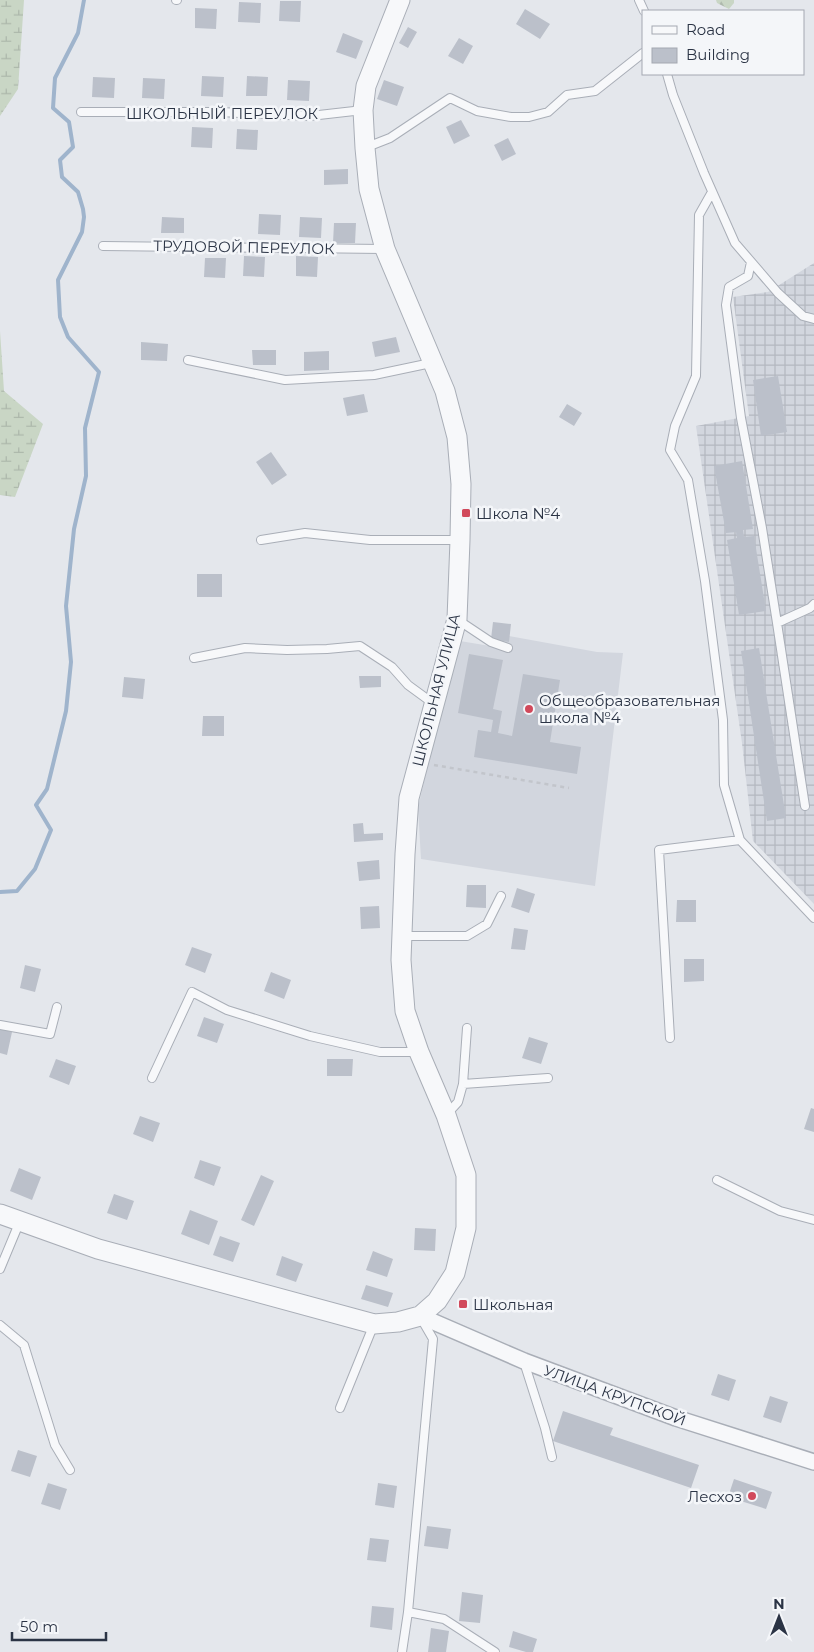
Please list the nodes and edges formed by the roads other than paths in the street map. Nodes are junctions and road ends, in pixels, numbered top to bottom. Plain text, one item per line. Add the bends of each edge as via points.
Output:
1 (400, 0) edge
2 (642, 54) edge
3 (667, 75) edge
4 (363, 110) junction
5 (81, 112) dead end
6 (365, 148) junction
7 (712, 192) junction
8 (103, 246) dead end
9 (385, 249) junction
10 (751, 262) junction
11 (814, 319) edge
12 (188, 360) dead end
13 (433, 362) junction
14 (261, 540) dead end
15 (460, 540) junction
16 (814, 604) edge
17 (457, 619) junction
18 (777, 623) junction
19 (508, 648) dead end
20 (194, 658) dead end
21 (434, 704) junction
22 (805, 806) dead end
23 (740, 840) junction
24 (501, 896) dead end
25 (814, 918) edge
26 (402, 936) junction
27 (57, 1007) dead end
28 (0, 1025) edge
29 (467, 1028) dead end
30 (670, 1038) dead end
31 (419, 1052) junction
32 (152, 1078) dead end
33 (548, 1078) dead end
34 (463, 1084) junction
35 (446, 1115) junction
36 (717, 1180) dead end
37 (0, 1214) edge
38 (814, 1220) edge
39 (20, 1221) junction
40 (0, 1269) edge
41 (420, 1316) junction
42 (374, 1324) junction
43 (0, 1325) edge
44 (524, 1361) junction
45 (340, 1408) dead end
46 (552, 1457) dead end
47 (814, 1462) edge
48 (70, 1470) dead end
49 (408, 1612) junction
50 (402, 1652) edge
51 (495, 1652) edge

1 - 4 street, ШКОЛЬНАЯ УЛИЦА via 366,86
2 - 6 lane via 596,91 567,95 548,112 511,117 477,111 450,98 390,138
3 - 7 lane
4 - 5 lane, ШКОЛЬНЫЙ ПЕРЕУЛОК via 310,116
4 - 6 street, ШКОЛЬНАЯ УЛИЦА
6 - 9 street, ШКОЛЬНАЯ УЛИЦА via 369,189
7 - 10 lane via 734,243
7 - 23 lane via 698,215 696,376 675,426 670,450 688,480 723,720 724,785
8 - 9 lane, ТРУДОВОЙ ПЕРЕУЛОК
9 - 13 street, ШКОЛЬНАЯ УЛИЦА
10 - 11 lane via 803,316
10 - 18 lane via 748,276 728,287 726,305 741,418
12 - 13 lane via 286,380 374,375
13 - 15 street, ШКОЛЬНАЯ УЛИЦА via 445,391 457,437 461,484
14 - 15 lane via 305,532 370,540
15 - 17 street, ШКОЛЬНАЯ УЛИЦА
16 - 18 lane
17 - 19 lane via 491,642
17 - 21 street, ШКОЛЬНАЯ УЛИЦА
18 - 22 lane
20 - 21 lane via 245,648 287,650 360,646 392,667 408,685
21 - 26 street, ШКОЛЬНАЯ УЛИЦА via 409,798
23 - 25 lane
23 - 30 lane via 660,850
24 - 26 lane via 487,924 467,936
26 - 31 street, ШКОЛЬНАЯ УЛИЦА via 400,960 405,1011
27 - 28 lane via 50,1034
29 - 34 lane
31 - 32 lane via 380,1052 310,1036 227,1010 192,992
31 - 35 street, ШКОЛЬНАЯ УЛИЦА
33 - 34 lane
34 - 35 lane via 458,1102
35 - 41 street, ШКОЛЬНАЯ УЛИЦА via 466,1175 466,1228 455,1273 438,1301
36 - 38 lane via 780,1211
37 - 39 street
39 - 40 lane
39 - 42 street via 98,1249
41 - 42 street
41 - 44 street, УЛИЦА КРУПСКОЙ
41 - 49 lane via 433,1339
42 - 45 lane
43 - 48 lane via 24,1345 54,1445
44 - 46 lane
44 - 47 street, УЛИЦА КРУПСКОЙ via 676,1418
49 - 50 lane
49 - 51 lane via 444,1619

